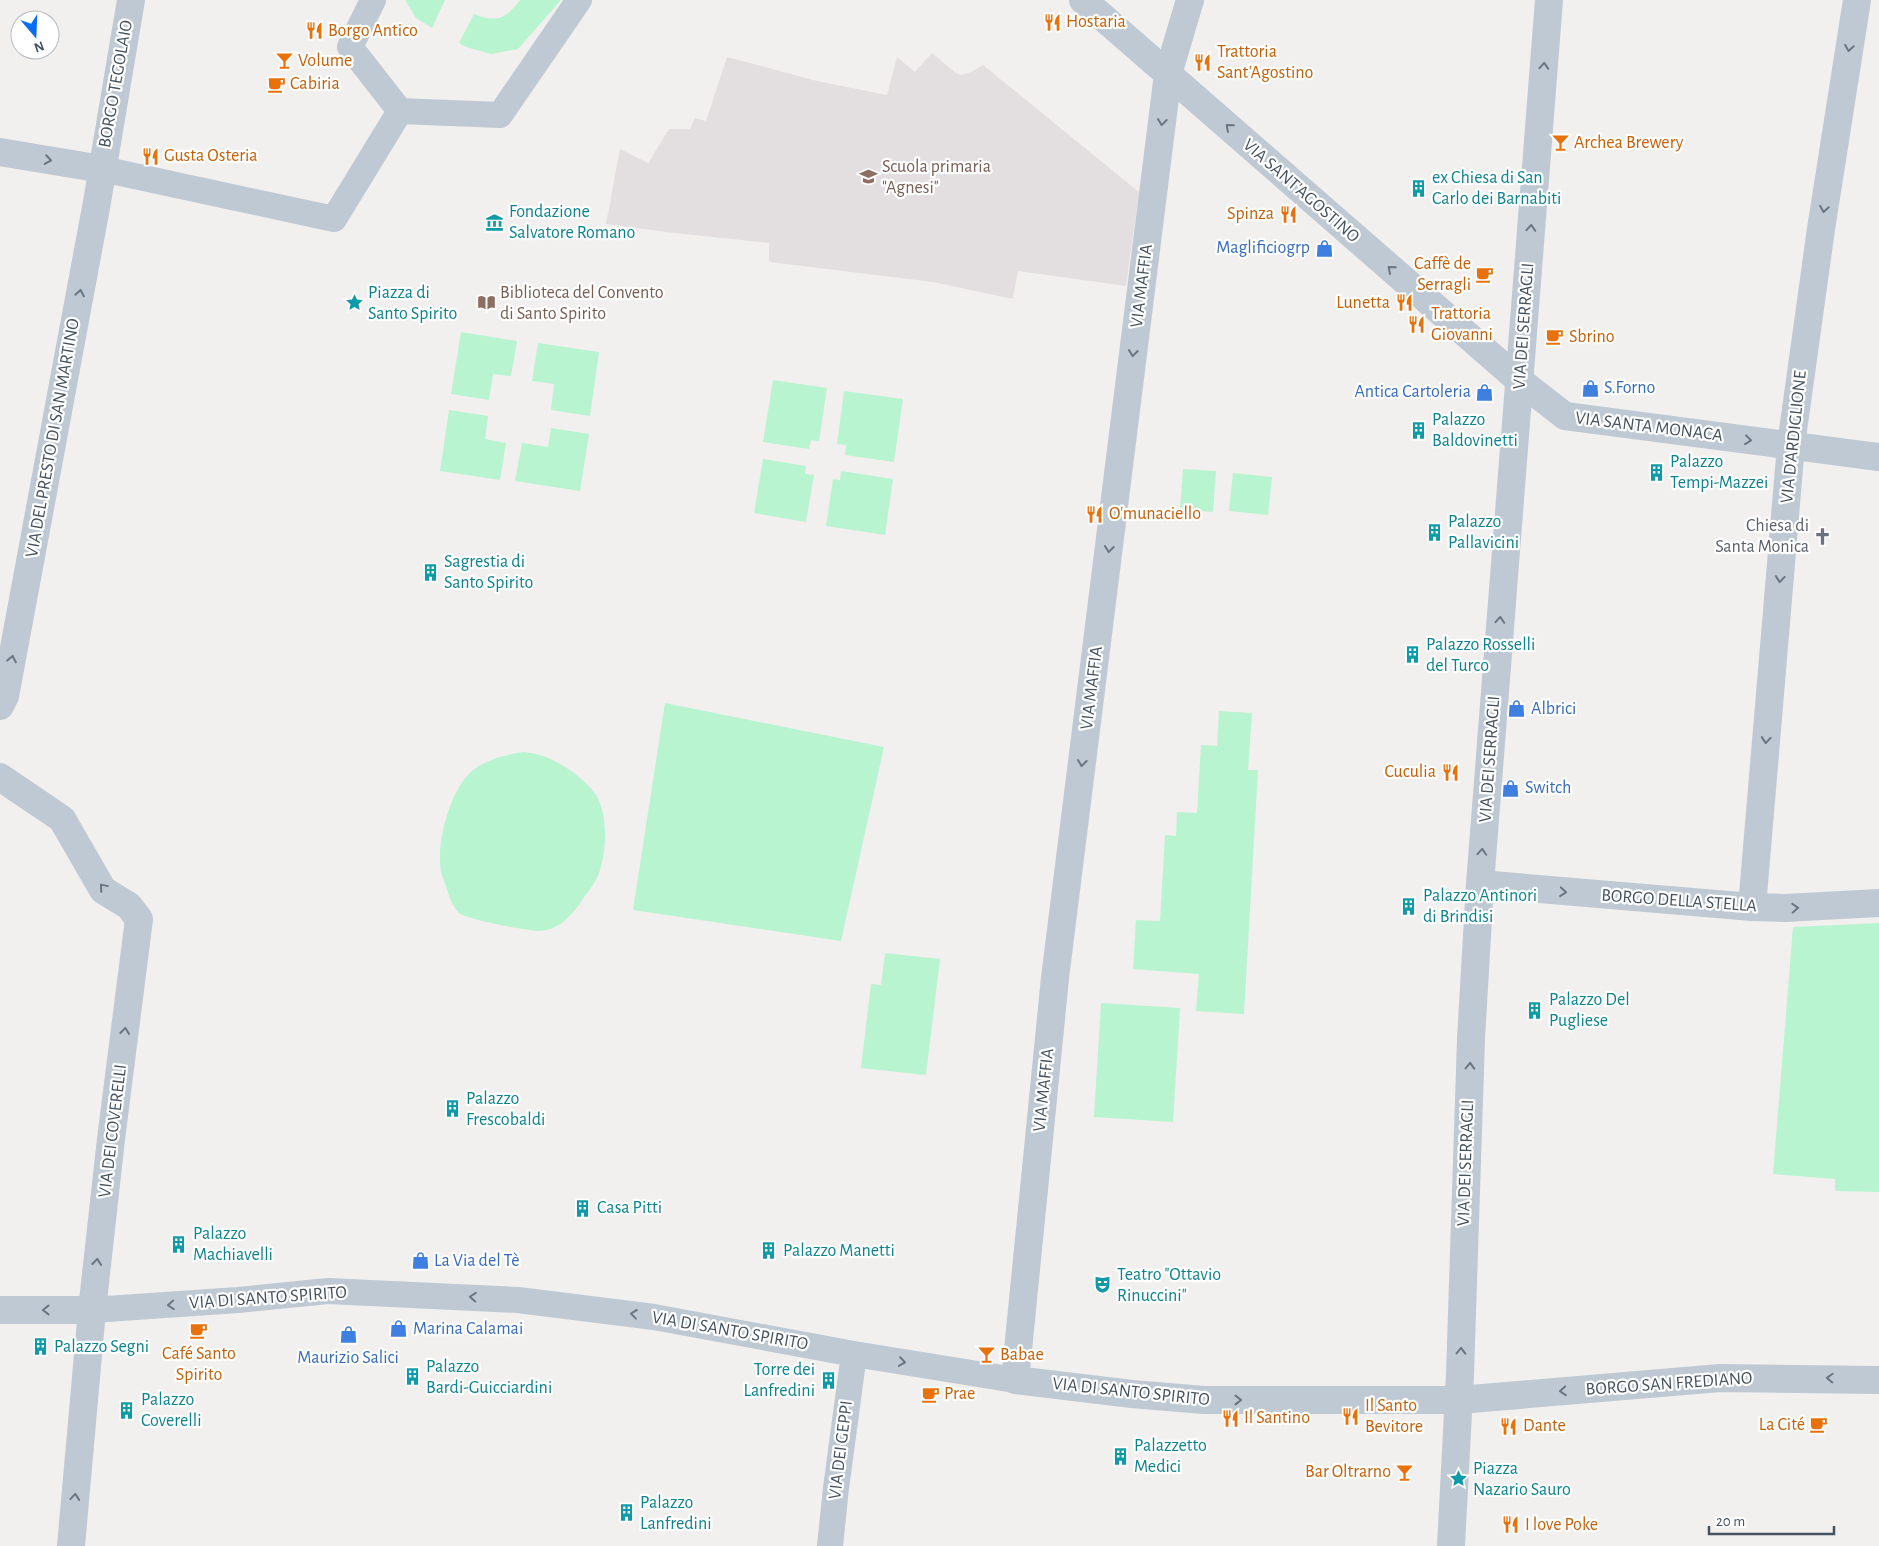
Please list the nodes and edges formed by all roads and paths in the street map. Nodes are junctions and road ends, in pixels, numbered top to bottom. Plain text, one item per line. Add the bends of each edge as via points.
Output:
1 (131, 0) edge
2 (373, 0) edge
3 (579, 0) edge
4 (1083, 0) edge
5 (1190, 0) edge
6 (1549, 0) edge
7 (1856, 0) edge
8 (1168, 74) junction
9 (400, 112) junction
10 (0, 152) edge
11 (102, 169) junction
12 (1520, 381) junction
13 (1791, 445) junction
14 (1879, 457) edge
15 (0, 706) edge
16 (0, 777) edge
17 (1480, 884) junction
18 (1879, 903) edge
19 (1752, 907) junction
20 (0, 1310) edge
21 (92, 1310) junction
22 (854, 1354) junction
23 (1016, 1380) junction
24 (1879, 1380) edge
25 (1459, 1400) junction
26 (70, 1546) edge
27 (830, 1546) edge
28 (1451, 1546) edge

1 - 11 street, BORGO TEGOLAIO
2 - 9 street via 350,47
3 - 9 street via 500,115
4 - 8 street, VIA SANT'AGOSTINO
5 - 8 street, VIA MAFFIA
12 -> 6 street, VIA DEI SERRAGLI
7 -> 13 street, VIA D'ARDIGLIONE
12 -> 8 street, VIA SANT'AGOSTINO
8 -> 23 street, VIA MAFFIA via 1055,978
9 - 11 street via 334,219
10 -> 11 street
15 -> 11 street, VIA DEL PRESTO DI SAN MARTINO via 23,602
12 -> 13 street, VIA SANTA MONACA via 1565,416
17 -> 12 street, VIA DEI SERRAGLI
13 - 14 street, VIA SANTA MONACA
13 -> 19 street, VIA D'ARDIGLIONE
21 -> 16 street, VIA DEI COVERELLI via 139,919 129,906 103,890 62,819
17 -> 19 street, BORGO DELLA STELLA
25 -> 17 street, VIA DEI SERRAGLI via 1468,1107
19 -> 18 street, BORGO DELLA STELLA
21 -> 20 street, VIA DI SANTO SPIRITO
22 -> 21 street, VIA DI SANTO SPIRITO via 654,1317 518,1300 433,1295 328,1291
26 -> 21 street, VIA DEI COVERELLI
22 -> 23 street, VIA DI SANTO SPIRITO
22 - 27 street, VIA DEI GEPPI
23 -> 25 street, VIA DI SANTO SPIRITO via 1204,1400
24 -> 25 street, BORGO SAN FREDIANO via 1720,1378
25 - 28 street

